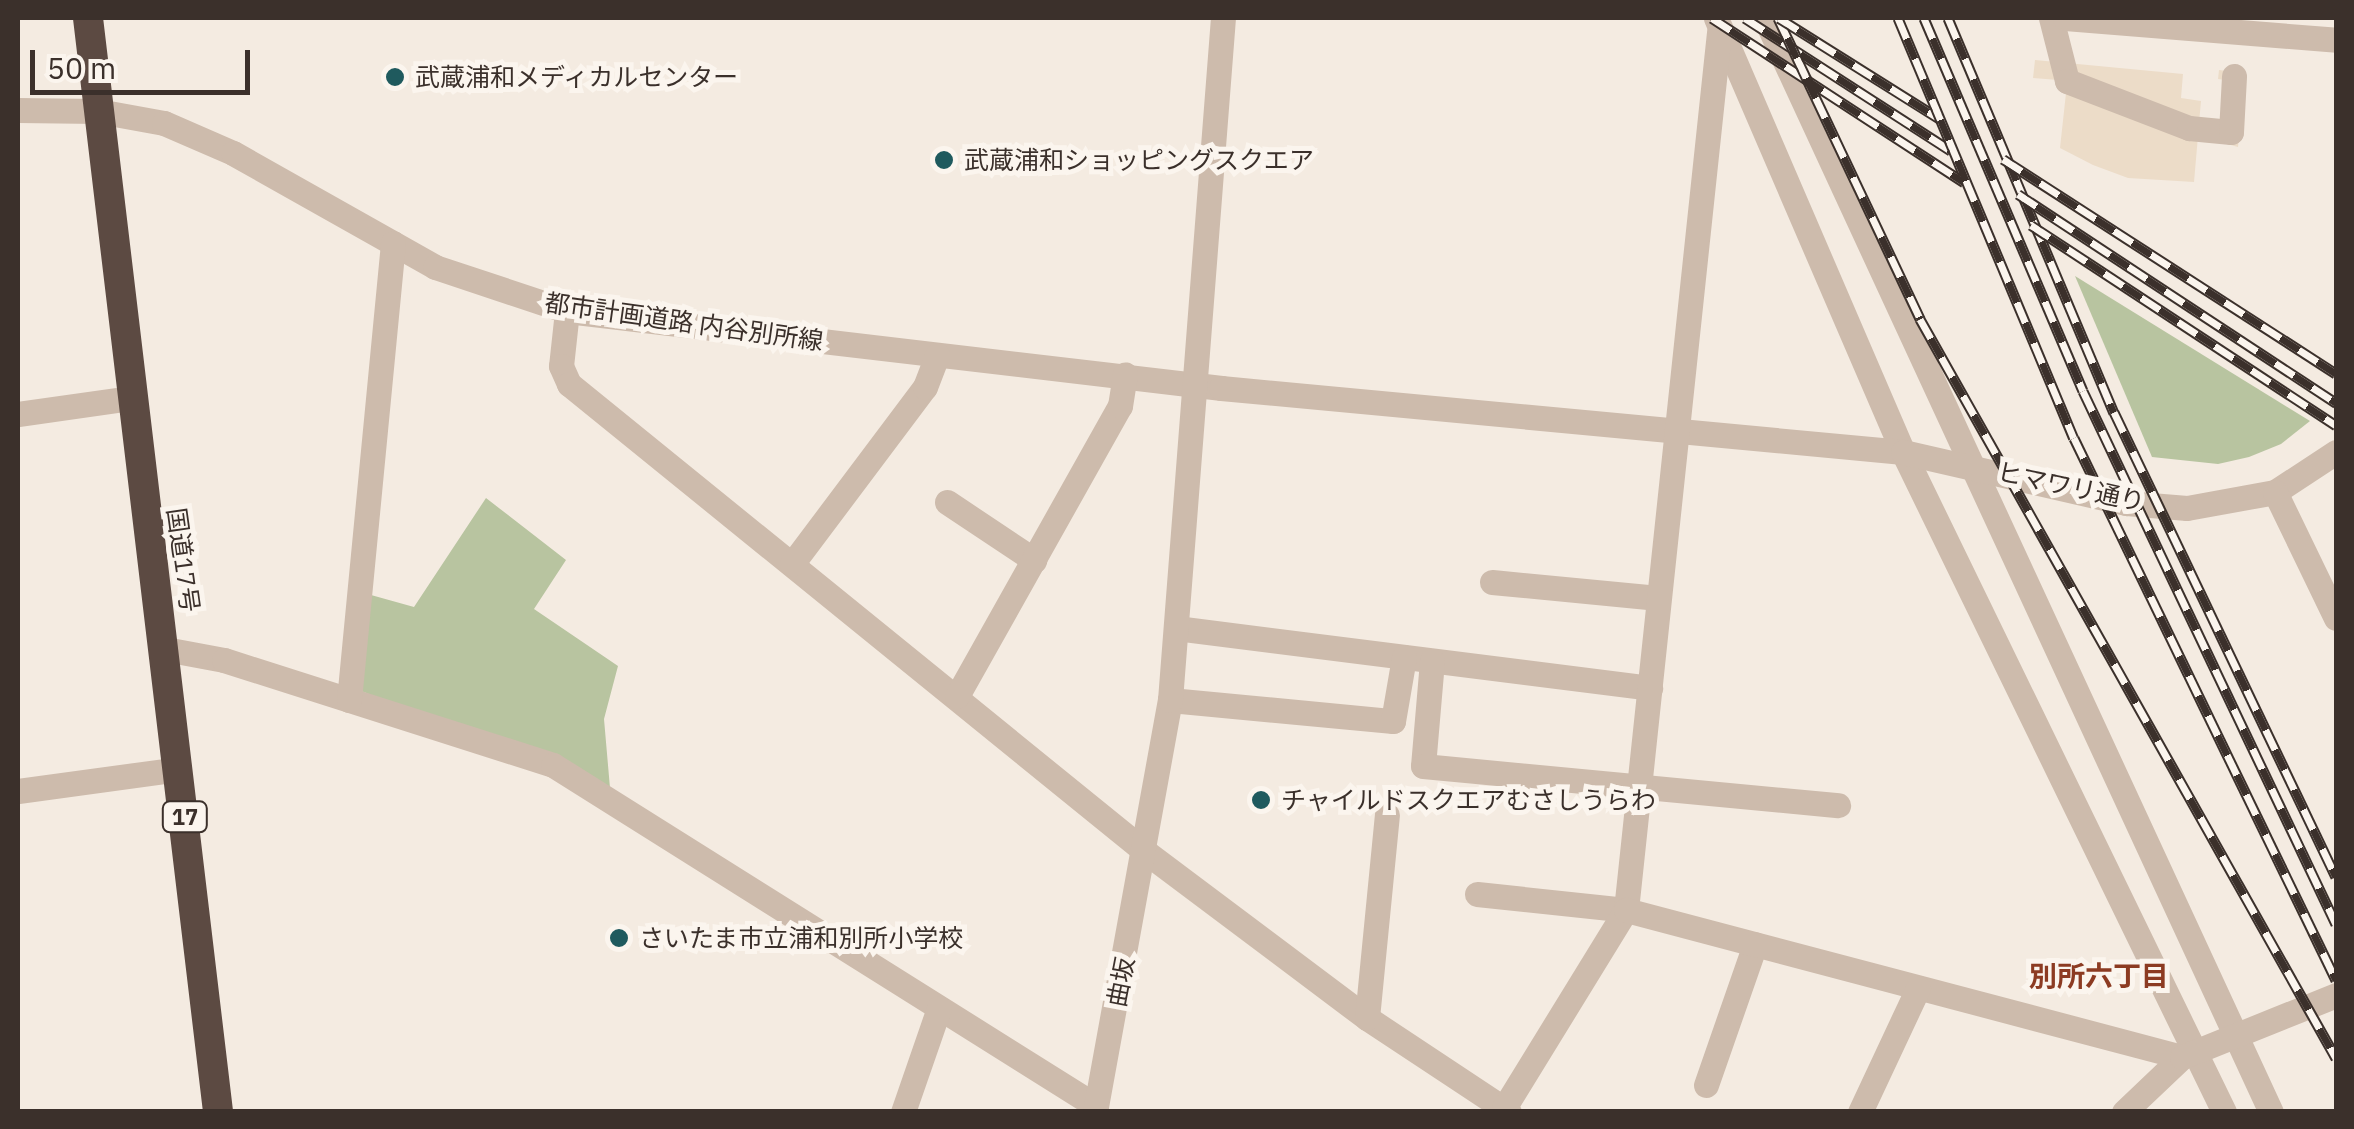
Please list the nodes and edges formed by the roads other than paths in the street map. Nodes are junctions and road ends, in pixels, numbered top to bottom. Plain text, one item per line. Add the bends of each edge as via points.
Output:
1 (88, 18) edge
2 (1223, 18) edge
3 (1765, 18) edge
4 (2051, 18) edge
5 (2065, 18) edge
6 (1718, 22) edge
7 (2336, 40) edge
8 (2234, 76) dead end
9 (18, 110) edge
10 (98, 110) junction
11 (393, 244) junction
12 (567, 312) junction
13 (938, 355) junction
14 (1125, 374) junction
15 (1192, 382) junction
16 (130, 398) junction
17 (18, 414) edge
18 (1674, 429) junction
19 (1904, 452) junction
20 (2336, 452) edge
21 (1972, 466) junction
22 (2275, 492) junction
23 (947, 502) dead end
24 (1034, 560) junction
25 (792, 564) junction
26 (1492, 582) dead end
27 (1658, 598) junction
28 (2336, 618) edge
29 (1176, 628) junction
30 (165, 648) junction
31 (1404, 657) junction
32 (1432, 660) junction
33 (1650, 688) junction
34 (957, 696) junction
35 (349, 700) junction
36 (1170, 700) junction
37 (180, 769) junction
38 (1639, 787) junction
39 (18, 790) edge
40 (1838, 805) dead end
41 (1387, 815) dead end
42 (1147, 853) junction
43 (1477, 894) dead end
44 (1626, 910) junction
45 (1754, 944) junction
46 (1918, 988) junction
47 (2336, 995) edge
48 (939, 1008) junction
49 (1367, 1018) junction
50 (2237, 1038) junction
51 (2189, 1054) junction
52 (1706, 1085) dead end
53 (1096, 1109) edge
54 (1506, 1110) edge
55 (218, 1112) edge
56 (903, 1112) edge
57 (1860, 1112) edge
58 (2124, 1112) edge
59 (2224, 1112) edge
60 (2270, 1112) edge

1 - 10 highway, 国道17号 / 17
2 - 15 street, 曲坂
3 - 21 street
4 - 8 street via 2067,81 2189,128 2230,132
5 - 7 street
6 - 18 street
6 - 19 street
9 - 10 street, 都市計画道路 内谷別所線
10 - 11 street, 都市計画道路 内谷別所線 via 164,123 233,153
10 - 16 highway, 国道17号 / 17
11 - 12 street, 都市計画道路 内谷別所線 via 474,284
11 - 35 street
12 - 13 street, 都市計画道路 内谷別所線
12 - 25 street via 561,366 569,384
13 - 14 street, 都市計画道路 内谷別所線
13 - 25 street via 925,388
14 - 15 street, 都市計画道路 内谷別所線
14 - 24 street via 1120,406
15 - 18 street, 都市計画道路 内谷別所線
15 - 29 street, 曲坂
16 - 17 street
16 - 30 highway, 国道17号 / 17
18 - 19 street, ヒマワリ通り
18 - 27 street
19 - 21 street, ヒマワリ通り
19 - 51 street
20 - 22 street, ヒマワリ通り
21 - 22 street, ヒマワリ通り via 2126,503 2172,507 2228,505
21 - 50 street
22 - 28 street
23 - 24 street
24 - 34 street
25 - 34 street
26 - 27 street
27 - 33 street
29 - 31 street
29 - 36 street, 曲坂
30 - 35 street
30 - 37 highway, 国道17号 / 17
31 - 32 street
31 - 36 street via 1394,721
32 - 33 street
32 - 38 street via 1423,766
33 - 38 street
34 - 42 street
35 - 48 street via 553,766
36 - 42 street, 曲坂
37 - 39 street
37 - 55 highway, 国道17号 / 17
38 - 40 street
38 - 44 street
41 - 49 street
42 - 49 street
42 - 53 street, 曲坂
43 - 44 street
44 - 45 street
44 - 54 street
45 - 46 street
45 - 52 street
46 - 51 street
46 - 57 street
47 - 50 street
48 - 53 street
48 - 56 street
49 - 54 street
50 - 51 street
50 - 60 street
51 - 58 street
51 - 59 street

